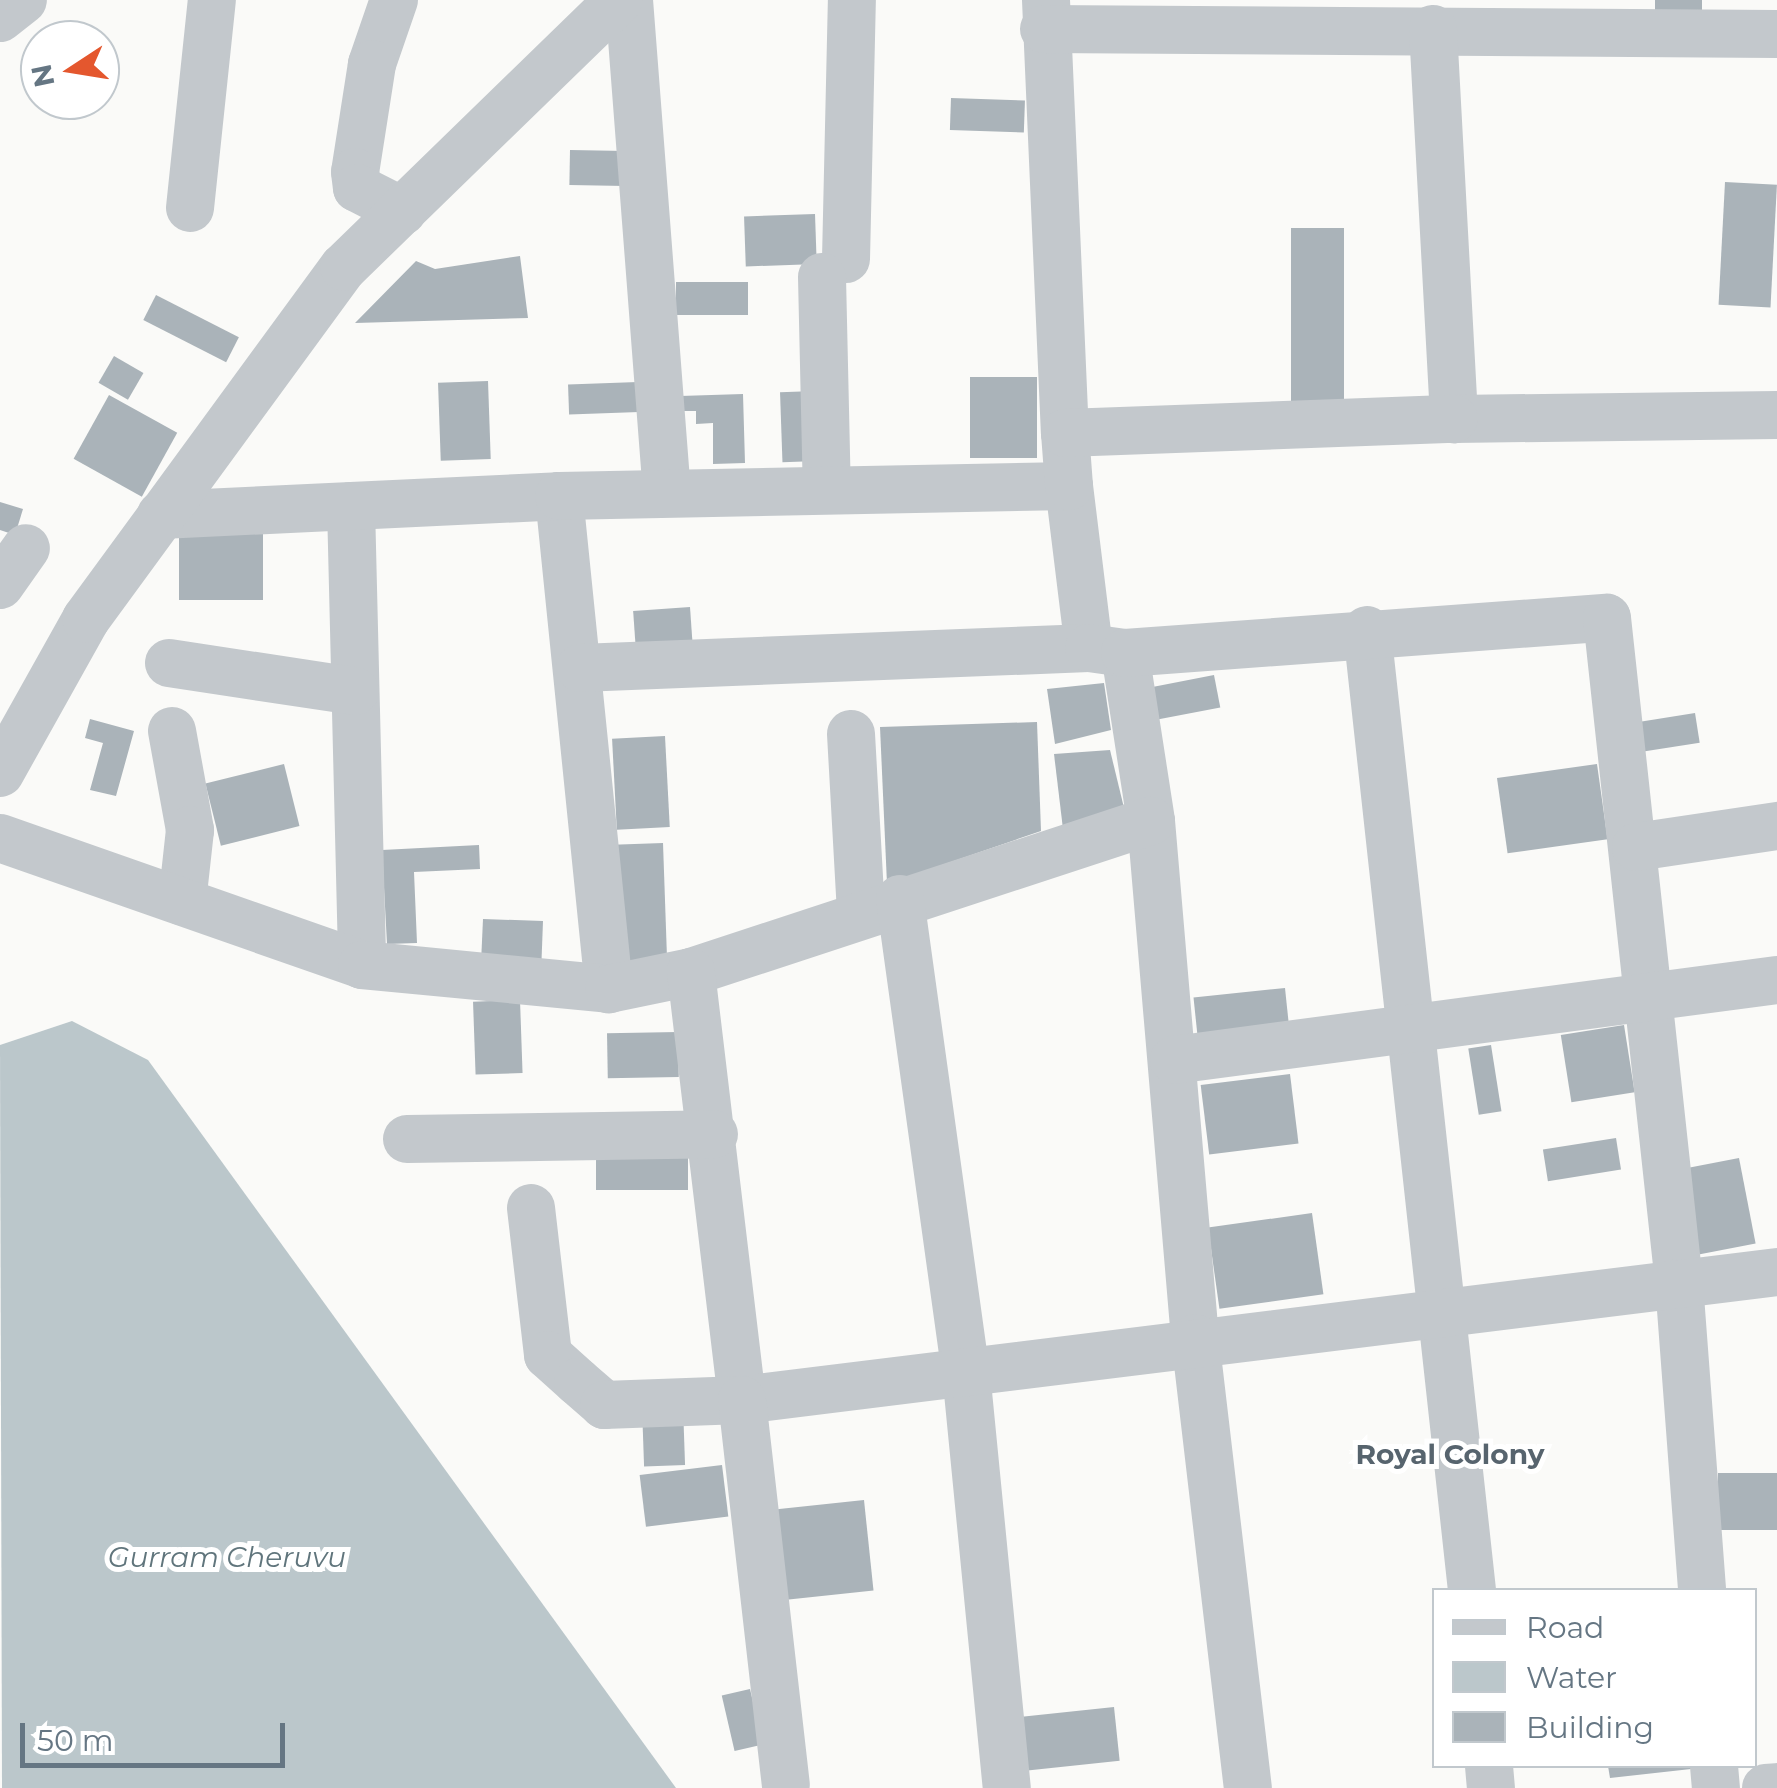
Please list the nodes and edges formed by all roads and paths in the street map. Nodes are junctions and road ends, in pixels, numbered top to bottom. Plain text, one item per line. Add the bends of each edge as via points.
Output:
1 (22, 0) edge
2 (212, 0) edge
3 (394, 0) edge
4 (619, 0) edge
5 (629, 0) edge
6 (852, 0) edge
7 (1299, 14) edge
8 (1045, 15) edge
9 (1620, 16) edge
10 (0, 18) edge
11 (1450, 19) edge
12 (1777, 34) edge
13 (190, 208) dead end
14 (402, 211) junction
15 (1777, 415) edge
16 (1454, 419) junction
17 (1065, 432) junction
18 (1069, 486) junction
19 (827, 490) junction
20 (667, 493) junction
21 (559, 496) junction
22 (351, 506) junction
23 (162, 515) junction
24 (1367, 630) junction
25 (1107, 650) junction
26 (169, 664) dead end
27 (580, 668) junction
28 (355, 691) junction
29 (172, 731) dead end
30 (852, 734) dead end
31 (0, 773) edge
32 (1151, 821) junction
33 (1777, 826) edge
34 (0, 838) edge
35 (1636, 847) junction
36 (182, 902) junction
37 (880, 906) junction
38 (362, 966) junction
39 (691, 972) junction
40 (1777, 980) edge
41 (609, 989) junction
42 (1646, 996) junction
43 (1412, 1030) junction
44 (1174, 1060) junction
45 (714, 1134) junction
46 (407, 1138) dead end
47 (531, 1208) dead end
48 (1777, 1272) edge
49 (1680, 1283) junction
50 (1444, 1316) junction
51 (1195, 1338) junction
52 (966, 1372) junction
53 (742, 1400) junction
54 (1472, 1588) edge
55 (1702, 1588) edge
56 (786, 1784) dead end
57 (1777, 1787) edge
58 (1007, 1788) edge
59 (1248, 1788) edge
60 (1766, 1788) edge

1 - 10 street
2 - 13 street
3 - 14 street via 372,64 355,172 357,188
4 - 14 street
5 - 20 street
6 - 19 street
7 - 8 street
7 - 11 street
8 - 17 street
9 - 11 street
9 - 12 street
11 - 16 street
14 - 23 street via 344,266
15 - 16 street
16 - 17 street
17 - 18 street
18 - 19 street
18 - 25 street
19 - 20 street
20 - 21 street
21 - 22 street
21 - 27 street
22 - 23 street
22 - 28 street
23 - 31 street via 86,619
24 - 25 street
24 - 35 street via 1606,618
24 - 43 street
25 - 27 street
25 - 32 street
26 - 28 street
27 - 41 street
28 - 38 street
29 - 36 street via 190,830
30 - 37 street
32 - 37 street
32 - 44 street
33 - 35 street
34 - 36 street
35 - 42 street
36 - 38 street
37 - 39 street
37 - 52 street
38 - 41 street
39 - 41 street
39 - 45 street
40 - 42 street
42 - 43 street
42 - 49 street
43 - 44 street
43 - 50 street
44 - 51 street
45 - 46 street
45 - 53 street
47 - 53 street via 548,1356 604,1405
48 - 49 street
49 - 50 street
49 - 55 street
50 - 51 street
50 - 54 street
51 - 52 street
51 - 59 street
52 - 53 street
52 - 58 street
53 - 56 street
57 - 60 street

